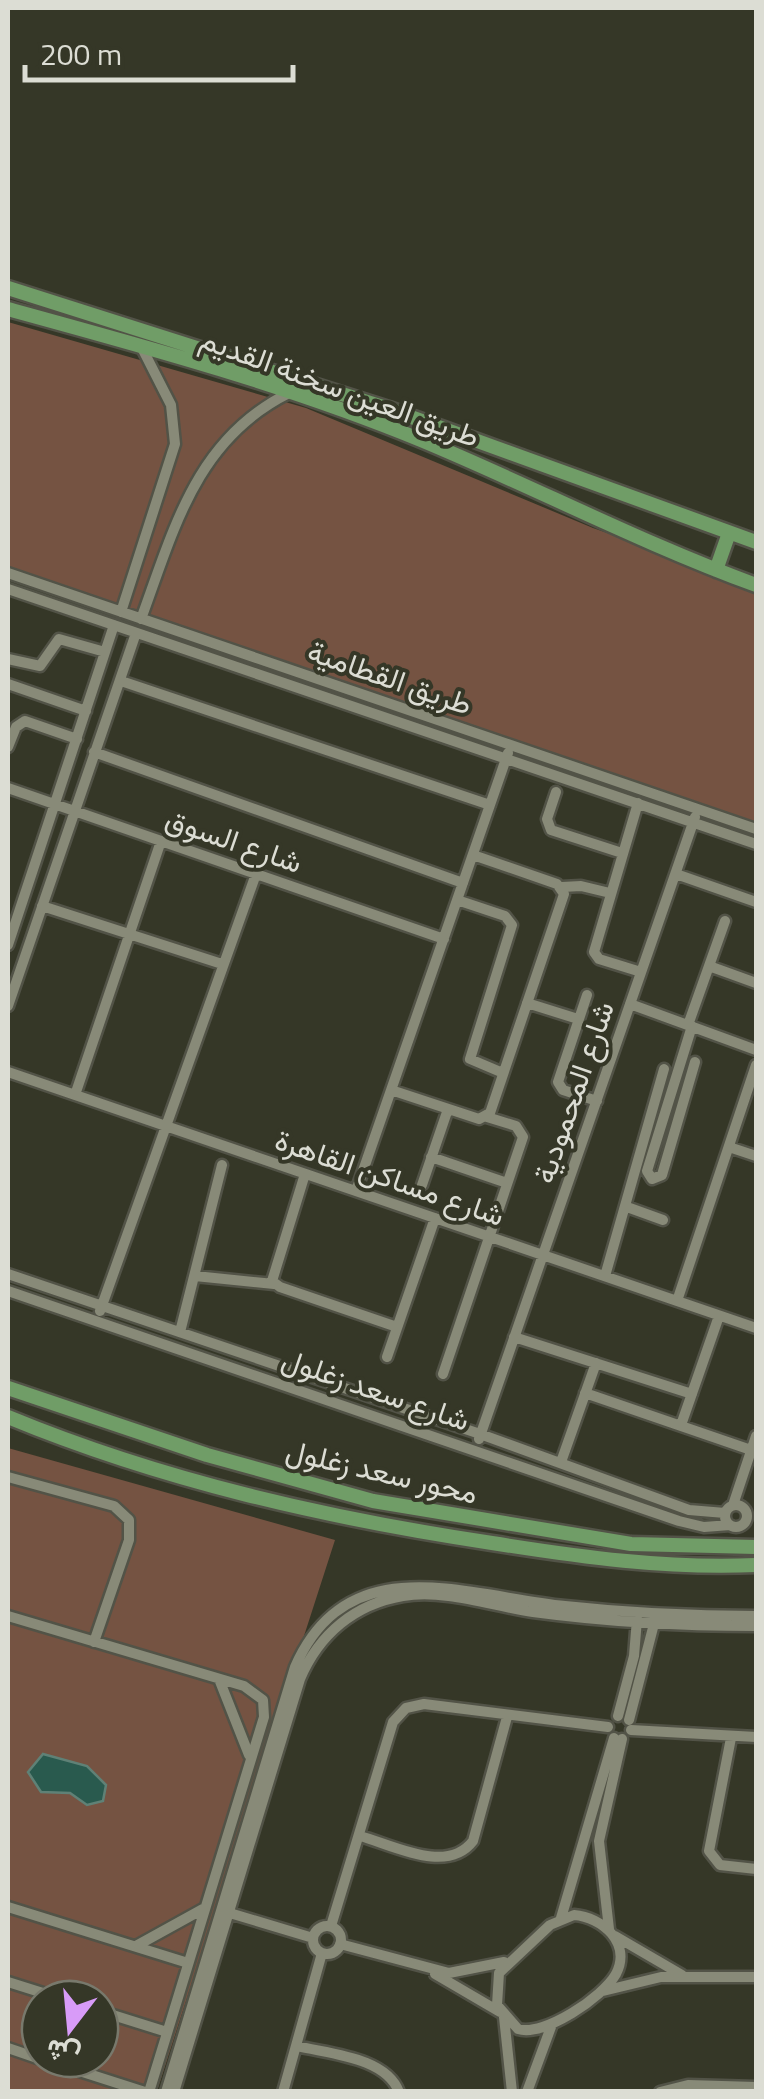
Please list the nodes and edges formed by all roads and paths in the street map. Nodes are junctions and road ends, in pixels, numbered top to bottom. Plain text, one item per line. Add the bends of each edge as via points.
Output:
1 (8, 288) edge
2 (8, 308) edge
3 (140, 345) junction
4 (289, 393) junction
5 (728, 533) junction
6 (756, 542) edge
7 (716, 570) junction
8 (8, 573) edge
9 (756, 584) edge
10 (8, 589) edge
11 (120, 612) junction
12 (141, 619) junction
13 (114, 625) junction
14 (136, 632) junction
15 (105, 652) junction
16 (8, 659) edge
17 (120, 681) junction
18 (8, 684) edge
19 (86, 712) junction
20 (77, 739) junction
21 (512, 745) junction
22 (8, 747) edge
23 (94, 752) junction
24 (506, 759) junction
25 (8, 788) edge
26 (556, 792) dead end
27 (54, 804) junction
28 (638, 804) junction
29 (490, 805) junction
30 (698, 809) junction
31 (75, 811) junction
32 (694, 822) junction
33 (756, 829) edge
34 (161, 841) junction
35 (756, 844) edge
36 (622, 852) junction
37 (473, 855) junction
38 (256, 874) junction
39 (676, 874) junction
40 (463, 883) junction
41 (562, 888) junction
42 (610, 894) junction
43 (457, 900) junction
44 (756, 902) edge
45 (42, 906) junction
46 (13, 912) edge
47 (724, 921) dead end
48 (129, 936) junction
49 (444, 939) junction
50 (8, 945) edge
51 (222, 964) junction
52 (709, 966) junction
53 (642, 972) junction
54 (756, 984) edge
55 (587, 994) dead end
56 (528, 1003) junction
57 (630, 1004) junction
58 (8, 1006) edge
59 (578, 1019) junction
60 (690, 1026) junction
61 (756, 1050) edge
62 (696, 1062) dead end
63 (756, 1065) edge
64 (664, 1069) dead end
65 (8, 1072) edge
66 (503, 1073) junction
67 (391, 1090) junction
68 (75, 1096) junction
69 (596, 1101) junction
70 (448, 1108) junction
71 (665, 1114) junction
72 (487, 1116) junction
73 (677, 1118) junction
74 (164, 1126) junction
75 (729, 1147) junction
76 (756, 1156) edge
77 (432, 1157) junction
78 (222, 1165) dead end
79 (305, 1174) junction
80 (508, 1183) junction
81 (422, 1185) dead end
82 (356, 1191) junction
83 (627, 1208) junction
84 (435, 1218) junction
85 (663, 1220) dead end
86 (490, 1237) junction
87 (543, 1255) junction
88 (8, 1274) edge
89 (195, 1276) junction
90 (605, 1276) junction
91 (274, 1284) junction
92 (8, 1291) edge
93 (677, 1301) junction
94 (101, 1306) junction
95 (719, 1316) junction
96 (96, 1320) junction
97 (753, 1325) edge
98 (397, 1327) junction
99 (180, 1332) junction
100 (514, 1336) junction
101 (387, 1356) dead end
102 (596, 1362) junction
103 (443, 1374) dead end
104 (8, 1388) edge
105 (585, 1394) junction
106 (692, 1394) junction
107 (8, 1417) edge
108 (681, 1425) junction
109 (480, 1434) junction
110 (756, 1436) edge
111 (475, 1449) junction
112 (752, 1450) junction
113 (207, 1455) junction
114 (561, 1462) junction
115 (8, 1477) edge
116 (204, 1482) junction
117 (658, 1498) junction
118 (729, 1509) junction
119 (654, 1512) junction
120 (752, 1516) edge
121 (730, 1526) junction
122 (756, 1546) edge
123 (756, 1565) edge
124 (8, 1616) edge
125 (756, 1616) edge
126 (637, 1619) junction
127 (655, 1620) junction
128 (756, 1626) edge
129 (94, 1642) junction
130 (219, 1679) junction
131 (507, 1717) junction
132 (626, 1722) junction
133 (615, 1735) junction
134 (731, 1738) junction
135 (756, 1738) edge
136 (250, 1756) junction
137 (360, 1836) junction
138 (756, 1869) edge
139 (8, 1907) edge
140 (202, 1909) junction
141 (225, 1911) junction
142 (561, 1918) junction
143 (331, 1926) junction
144 (611, 1932) junction
145 (313, 1938) junction
146 (340, 1944) junction
147 (136, 1946) junction
148 (322, 1953) junction
149 (505, 1962) junction
150 (188, 1963) junction
151 (430, 1971) junction
152 (683, 1976) junction
153 (756, 1977) edge
154 (597, 1994) junction
155 (502, 2014) junction
156 (120, 2017) edge
157 (551, 2026) junction
158 (168, 2032) junction
159 (297, 2046) junction
160 (105, 2079) edge
161 (756, 2088) edge
162 (708, 2089) edge
163 (665, 2090) edge
164 (147, 2092) edge
165 (166, 2092) edge
166 (174, 2092) edge
167 (284, 2092) edge
168 (399, 2092) edge
169 (512, 2092) edge
170 (527, 2092) edge

1 - 5 main road, طريق العين سخنة القديم via 388,408
2 - 3 main road, طريق العين سخنة القديم
3 - 4 main road, طريق العين سخنة القديم
3 - 11 street via 170,405 175,444
4 - 7 main road, طريق العين سخنة القديم via 418,439
4 - 12 street via 244,420 201,469
5 - 6 main road, طريق العين سخنة القديم
5 - 7 main road
7 - 9 main road, طريق العين سخنة القديم
8 - 11 street, طريق القطامية
10 - 13 street, طريق القطامية
11 - 12 street, طريق القطامية
12 - 21 street, طريق القطامية
13 - 14 street, طريق القطامية
13 - 15 street
14 - 17 street
14 - 24 street, طريق القطامية
15 - 16 street via 58,639 40,666
15 - 19 street
17 - 23 street
17 - 29 street
18 - 19 street
19 - 20 street
20 - 22 street via 25,721
20 - 27 street
21 - 24 street
21 - 30 street, طريق القطامية
23 - 31 street
23 - 40 street
24 - 28 street, طريق القطامية
24 - 29 street
25 - 27 street, شارع السوق
26 - 36 street via 547,819 551,830
27 - 31 street, شارع السوق
27 - 46 street
28 - 32 street, طريق القطامية
28 - 36 street
29 - 37 street
30 - 32 street, شارع المحمودية
30 - 33 street, طريق القطامية
31 - 34 street, شارع السوق
31 - 45 street
32 - 35 street, طريق القطامية
32 - 39 street, شارع المحمودية
34 - 38 street, شارع السوق
34 - 48 street
36 - 42 street
37 - 40 street
37 - 41 street
38 - 49 street, شارع السوق
38 - 51 street
39 - 44 street
39 - 53 street, شارع المحمودية
40 - 43 street
41 - 42 street
41 - 56 street
42 - 53 street via 594,952
43 - 49 street
43 - 66 street via 512,924 470,1058
45 - 48 street
45 - 58 street
46 - 50 street
47 - 52 street
48 - 51 street
48 - 68 street
49 - 67 street
51 - 74 street
52 - 54 street
52 - 60 street
53 - 57 street, شارع المحمودية
55 - 59 street
56 - 59 street
56 - 66 street
57 - 60 street
57 - 69 street, شارع المحمودية
59 - 69 street via 558,1084
60 - 61 street
60 - 71 street
62 - 73 street
63 - 75 street
64 - 83 street
65 - 68 street, شارع مساكن القاهرة
66 - 72 street
67 - 70 street
67 - 82 street
68 - 74 street, شارع مساكن القاهرة
69 - 87 street, شارع المحمودية
70 - 72 street
70 - 77 street
71 - 73 street
71 - 73 street via 648,1170 652,1178 662,1175
72 - 80 street via 522,1132
74 - 79 street, شارع مساكن القاهرة
74 - 94 street
75 - 76 street
75 - 93 street
77 - 80 street
77 - 81 street
78 - 89 street
79 - 82 street, شارع مساكن القاهرة
79 - 91 street via 271,1274
80 - 86 street
82 - 84 street, شارع مساكن القاهرة
83 - 85 street
83 - 90 street
84 - 86 street, شارع مساكن القاهرة
84 - 98 street
86 - 87 street, شارع مساكن القاهرة
86 - 103 street
87 - 90 street, شارع مساكن القاهرة
87 - 100 street, شارع المحمودية
88 - 94 street, شارع سعد زغلول
89 - 91 street
89 - 99 street
90 - 93 street, شارع مساكن القاهرة
91 - 98 street
92 - 96 street, شارع سعد زغلول
93 - 95 street, شارع مساكن القاهرة
94 - 96 street
94 - 99 street, شارع سعد زغلول
95 - 97 street, شارع مساكن القاهرة
95 - 106 street
96 - 111 street, شارع سعد زغلول
98 - 101 street
99 - 109 street, شارع سعد زغلول
100 - 102 street
100 - 109 street, شارع المحمودية
102 - 105 street
102 - 106 street
104 - 113 main road, محور سعد زغلول
105 - 108 street
105 - 114 street
106 - 108 street
107 - 116 main road, محور سعد زغلول
108 - 112 street
109 - 111 street, شارع المحمودية
109 - 114 street, شارع سعد زغلول
110 - 112 street
111 - 119 street, شارع سعد زغلول
112 - 118 street
113 - 116 main road via 214,1470
113 - 122 main road, محور سعد زغلول via 310,1486 500,1525 679,1549
114 - 117 street, شارع سعد زغلول
115 - 129 street via 114,1506 129,1520 129,1540
116 - 123 main road, محور سعد زغلول via 338,1518 569,1555
117 - 118 street, شارع سعد زغلول via 698,1512
117 - 119 street
118 - 120 street via 743,1508
118 - 121 street
119 - 121 street, شارع سعد زغلول via 704,1527
120 - 121 street
124 - 129 street
125 - 127 street
126 - 127 street
126 - 132 street
126 - 141 street via 417,1594 346,1618 318,1645 300,1679
127 - 128 street
127 - 132 street
129 - 130 street
130 - 136 street
130 - 136 street via 252,1688 263,1700
131 - 133 street
131 - 137 street via 424,1704 398,1714
131 - 137 street via 466,1850 444,1858
132 - 133 street
132 - 133 street
132 - 134 street
133 - 142 street
133 - 144 street via 599,1842
134 - 135 street
134 - 138 street via 709,1850 720,1866
136 - 140 street
137 - 143 street
139 - 147 street
140 - 147 street
140 - 150 street
141 - 145 street
141 - 165 street
141 - 166 street
142 - 144 street via 587,1916
142 - 149 street
143 - 145 street
143 - 146 street
144 - 152 street
144 - 154 street via 619,1966
145 - 148 street
146 - 148 street
146 - 151 street
147 - 150 street
148 - 159 street
149 - 151 street via 468,1972
149 - 155 street via 496,1981
150 - 158 street
151 - 155 street
152 - 153 street
152 - 154 street
154 - 157 street
155 - 157 street via 528,2032
155 - 169 street
156 - 158 street
157 - 170 street
158 - 164 street
159 - 167 street
159 - 168 street via 378,2068
160 - 164 street
161 - 162 street
162 - 163 street

